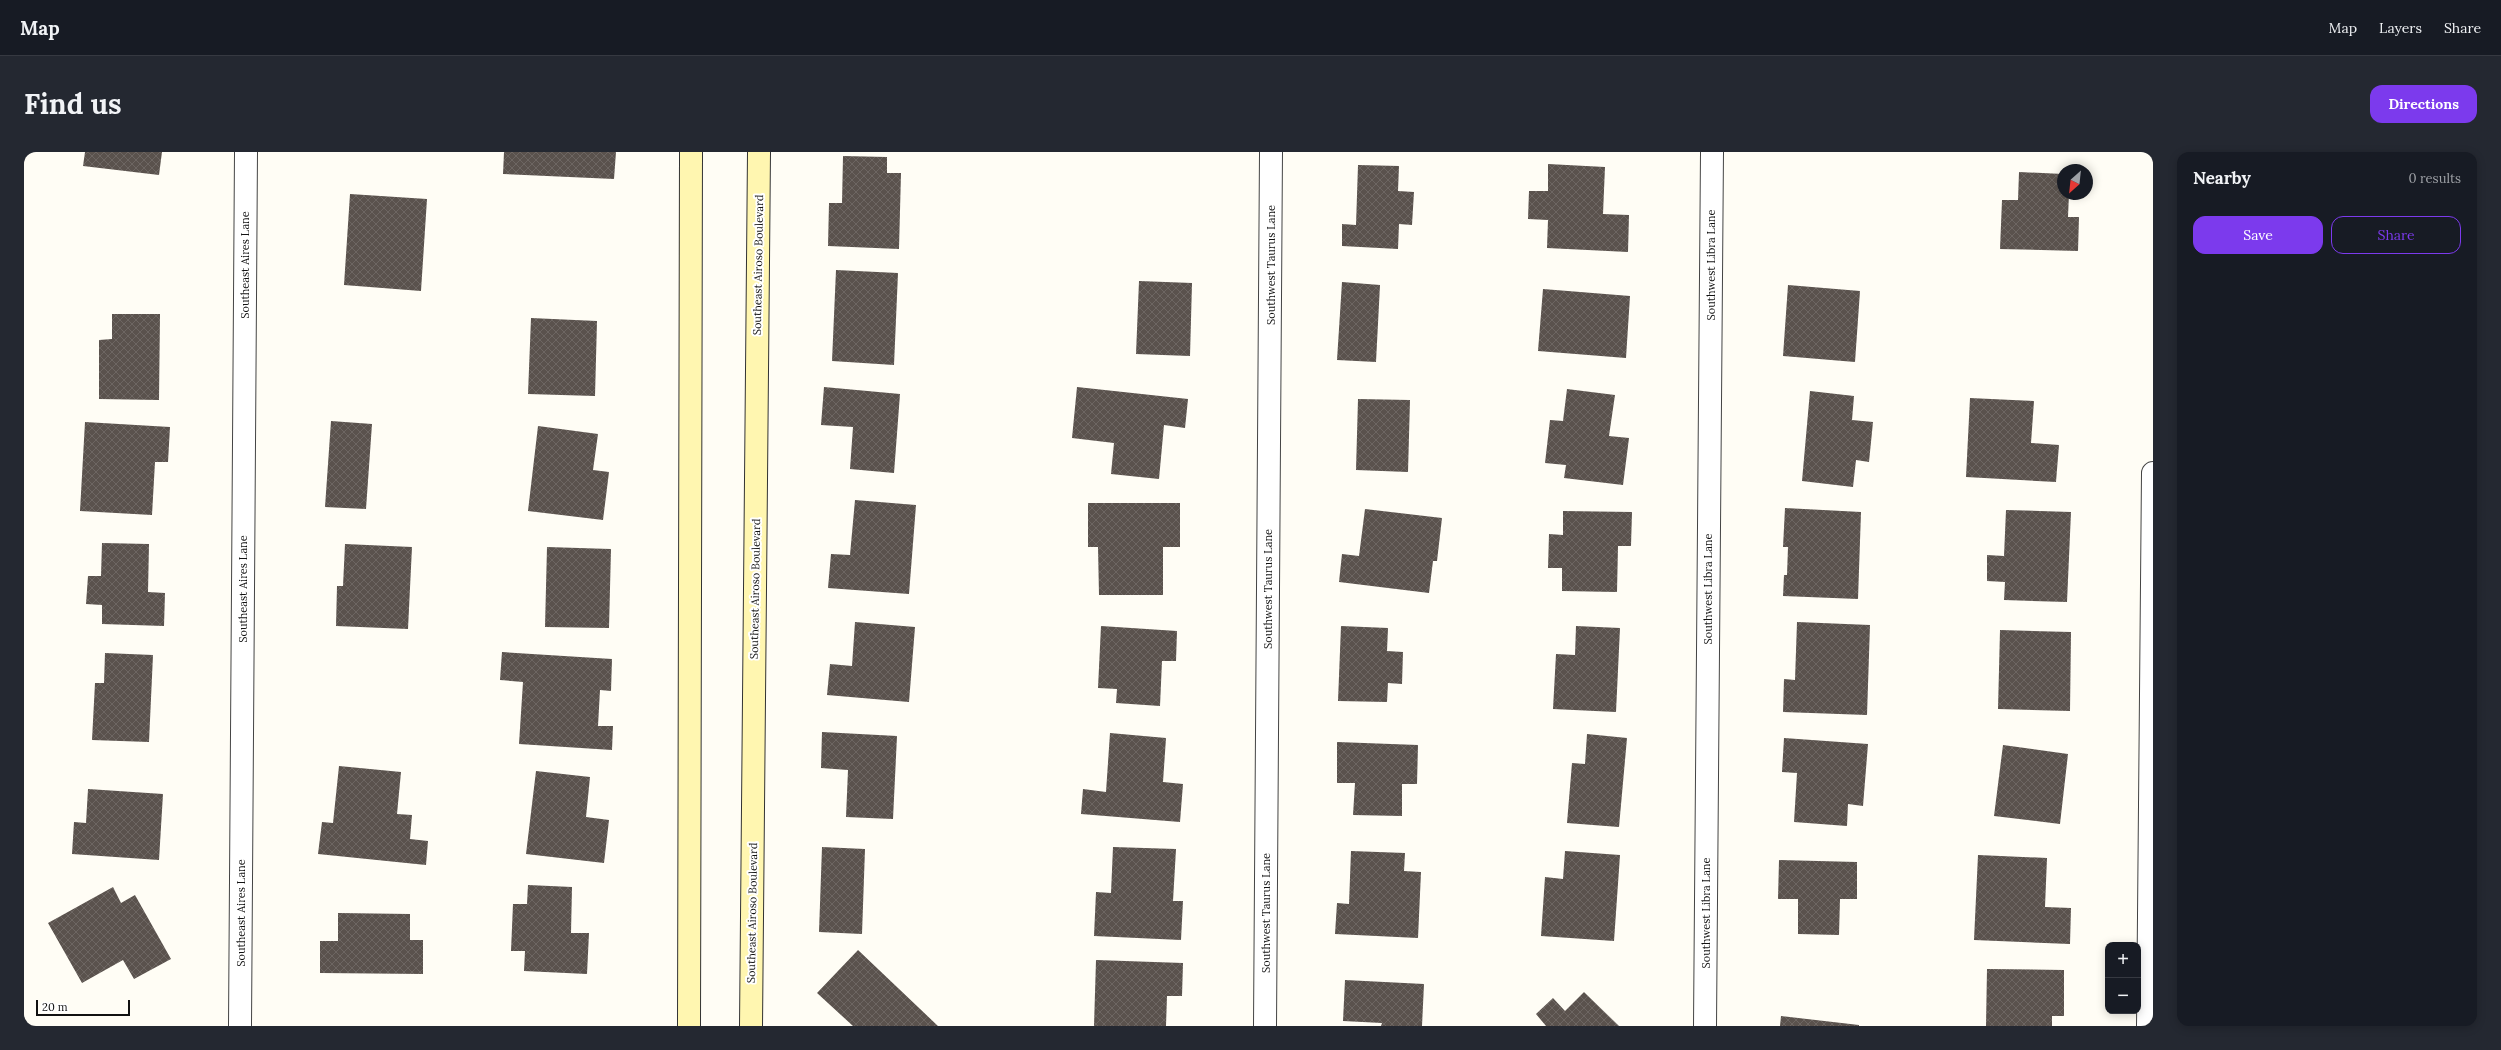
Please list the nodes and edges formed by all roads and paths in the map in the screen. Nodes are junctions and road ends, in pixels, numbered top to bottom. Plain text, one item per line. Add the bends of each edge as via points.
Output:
1 (246, 152) edge
2 (691, 152) edge
3 (759, 152) edge
4 (1271, 152) edge
5 (1712, 152) edge
6 (2153, 473) edge
7 (240, 1026) edge
8 (689, 1026) edge
9 (750, 1026) edge
10 (1265, 1026) edge
11 (1705, 1026) edge
12 (2148, 1026) edge

1 - 7 street, Southeast Aires Lane
2 - 8 main road
3 - 9 main road, Southeast Airoso Boulevard
4 - 10 street, Southwest Taurus Lane
5 - 11 street, Southwest Libra Lane
6 - 12 street

